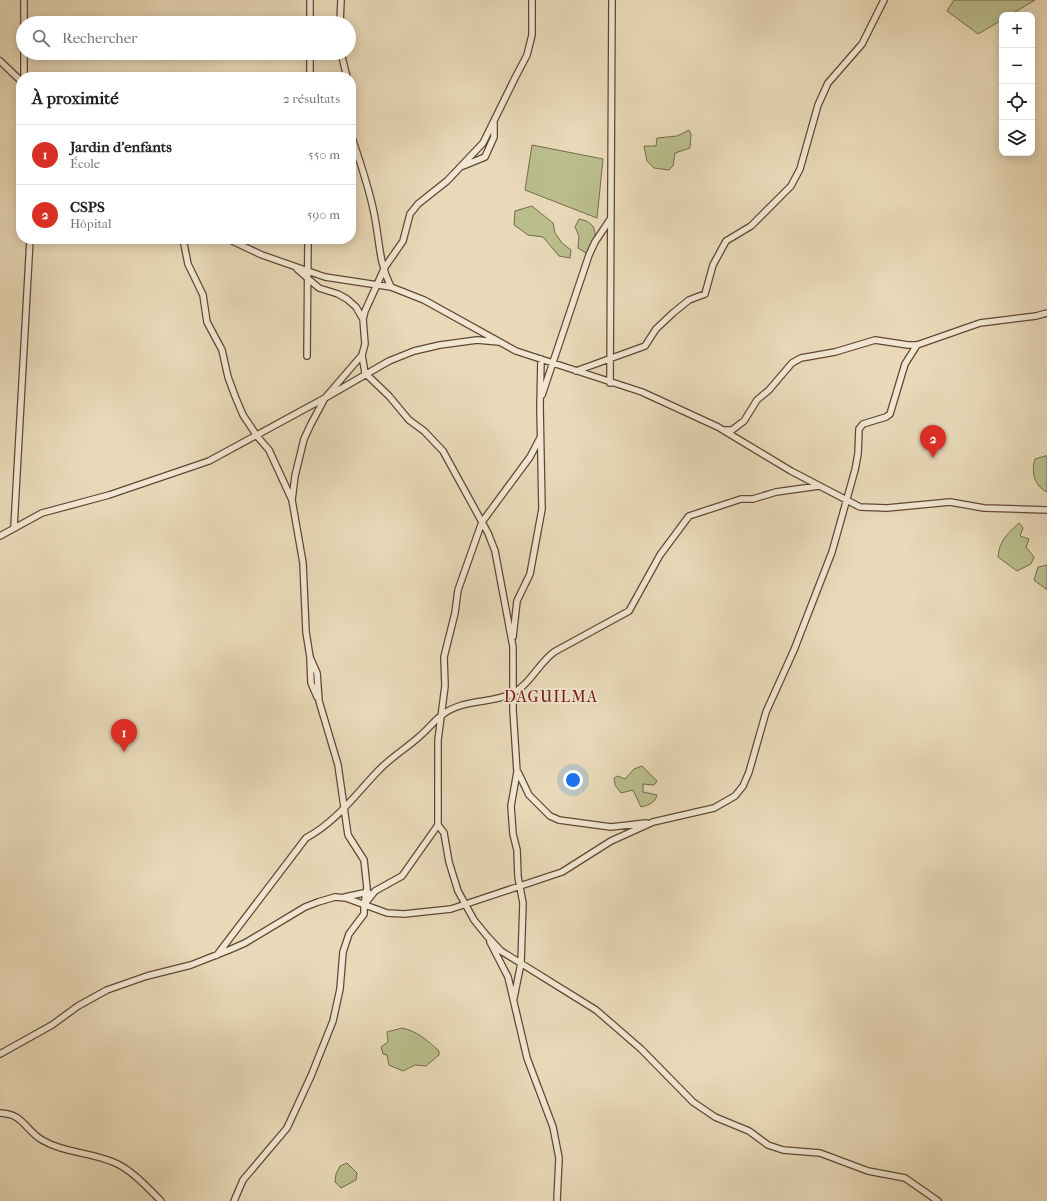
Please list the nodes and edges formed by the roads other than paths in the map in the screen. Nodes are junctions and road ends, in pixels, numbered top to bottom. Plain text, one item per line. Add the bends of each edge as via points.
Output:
1 (24, 0) edge
2 (310, 0) edge
3 (341, 0) edge
4 (532, 0) edge
5 (612, 0) edge
6 (884, 0) edge
7 (24, 16) edge
8 (310, 16) edge
9 (340, 16) edge
10 (24, 60) edge
11 (310, 60) edge
12 (343, 60) edge
13 (0, 61) edge
14 (24, 72) edge
15 (310, 72) edge
16 (346, 72) edge
17 (16, 76) edge
18 (494, 120) junction
19 (356, 149) edge
20 (461, 166) junction
21 (611, 218) junction
22 (30, 244) edge
23 (183, 244) edge
24 (239, 244) edge
25 (308, 244) edge
26 (296, 267) junction
27 (308, 271) junction
28 (383, 272) junction
29 (308, 279) junction
30 (377, 285) junction
31 (391, 287) junction
32 (1047, 313) edge
33 (363, 320) junction
34 (501, 342) junction
35 (917, 345) junction
36 (362, 355) junction
37 (307, 356) dead end
38 (610, 359) junction
39 (541, 360) junction
40 (553, 364) junction
41 (576, 371) junction
42 (365, 373) junction
43 (610, 383) junction
44 (325, 398) junction
45 (540, 401) junction
46 (722, 430) junction
47 (257, 436) junction
48 (540, 438) junction
49 (819, 486) junction
50 (292, 500) junction
51 (846, 500) junction
52 (1047, 510) edge
53 (482, 522) junction
54 (14, 527) junction
55 (0, 536) edge
56 (513, 647) junction
57 (513, 694) junction
58 (443, 714) junction
59 (518, 772) junction
60 (344, 810) junction
61 (653, 822) junction
62 (438, 825) junction
63 (520, 886) junction
64 (379, 889) junction
65 (366, 893) junction
66 (341, 898) junction
67 (364, 904) junction
68 (464, 904) junction
69 (487, 936) junction
70 (217, 955) junction
71 (521, 963) junction
72 (514, 998) junction
73 (0, 1054) edge
74 (0, 1113) edge
75 (160, 1201) edge
76 (234, 1201) edge
77 (558, 1201) edge
78 (938, 1201) edge

1 - 7 street
2 - 8 street
3 - 9 street
4 - 18 street via 532,35 527,55
5 - 21 street
6 - 38 street via 862,44 828,83 818,105 800,169 791,186 751,226 726,241 713,265 705,294 689,300 673,313 656,329 645,346
10 - 14 street
11 - 15 street
12 - 16 street
13 - 17 street
18 - 20 street via 483,143
18 - 20 street via 494,137 485,157
19 - 28 street via 376,223
20 - 28 street via 410,214 403,241
21 - 38 street
21 - 40 street via 589,255
22 - 54 street
23 - 47 street via 188,264 202,290 207,322 222,350 235,396 243,415
24 - 26 street
25 - 27 street
26 - 27 street
26 - 29 street
27 - 29 street
27 - 30 street via 325,277
28 - 30 street
28 - 31 street
29 - 33 street via 319,288 347,299 356,307
29 - 37 street
30 - 31 street
30 - 33 street
31 - 34 street via 424,300
32 - 35 street via 980,324
33 - 36 street via 365,344
34 - 39 street via 516,351
34 - 42 street via 477,340 440,345 389,360
35 - 46 street via 875,340 835,352 801,358 792,363 757,400 744,421 732,430
35 - 51 street via 905,364 890,414 863,424 859,429 858,454
36 - 42 street
36 - 44 street
38 - 41 street
38 - 43 street
39 - 40 street
39 - 45 street
40 - 41 street
40 - 45 street
41 - 43 street
42 - 44 street
42 - 53 street via 409,420 443,451
43 - 46 street via 642,392
44 - 47 street
44 - 50 street via 304,439 294,476
45 - 48 street
46 - 49 street
47 - 50 street via 269,450
47 - 54 street via 209,461 109,495 42,513
48 - 53 street via 530,457
48 - 56 street via 542,509 530,574 517,601
49 - 51 street
49 - 57 street via 741,499 689,516 660,555 629,611 554,652
50 - 60 street via 303,563 306,632 310,657 317,673 319,701 338,765
51 - 52 street via 860,507 887,508 950,502 984,508
51 - 61 street via 832,552 766,712 743,786 735,796 714,808
53 - 56 street via 495,551
53 - 58 street via 458,590 444,657
54 - 55 street
56 - 57 street
57 - 58 street via 467,704
57 - 59 street
58 - 60 street via 380,769
58 - 62 street via 438,740
59 - 61 street via 529,795 550,816 559,820 611,827
59 - 63 street via 511,806
60 - 65 street via 348,835 364,860
60 - 70 street via 318,832 306,838
61 - 63 street via 611,841 562,872
62 - 64 street via 402,876
62 - 68 street via 444,833 449,862
63 - 68 street
63 - 71 street via 523,903
64 - 65 street
64 - 67 street via 369,896
65 - 66 street
65 - 67 street
66 - 67 street
66 - 70 street via 335,897 305,907 245,943
67 - 68 street via 387,913 404,914 451,909
67 - 76 street via 364,914 349,934 343,952 340,989 333,1021 311,1076 287,1128 244,1180
68 - 69 street
69 - 71 street via 501,951
69 - 72 street via 508,977
70 - 73 street via 107,990
71 - 72 street
71 - 78 street via 596,1010 636,1044 693,1102 715,1117 749,1131 768,1145 783,1150 820,1153 868,1171 905,1178
72 - 77 street via 527,1058 553,1127 559,1158
74 - 75 street via 18,1116 36,1135 58,1147 115,1162 129,1171

